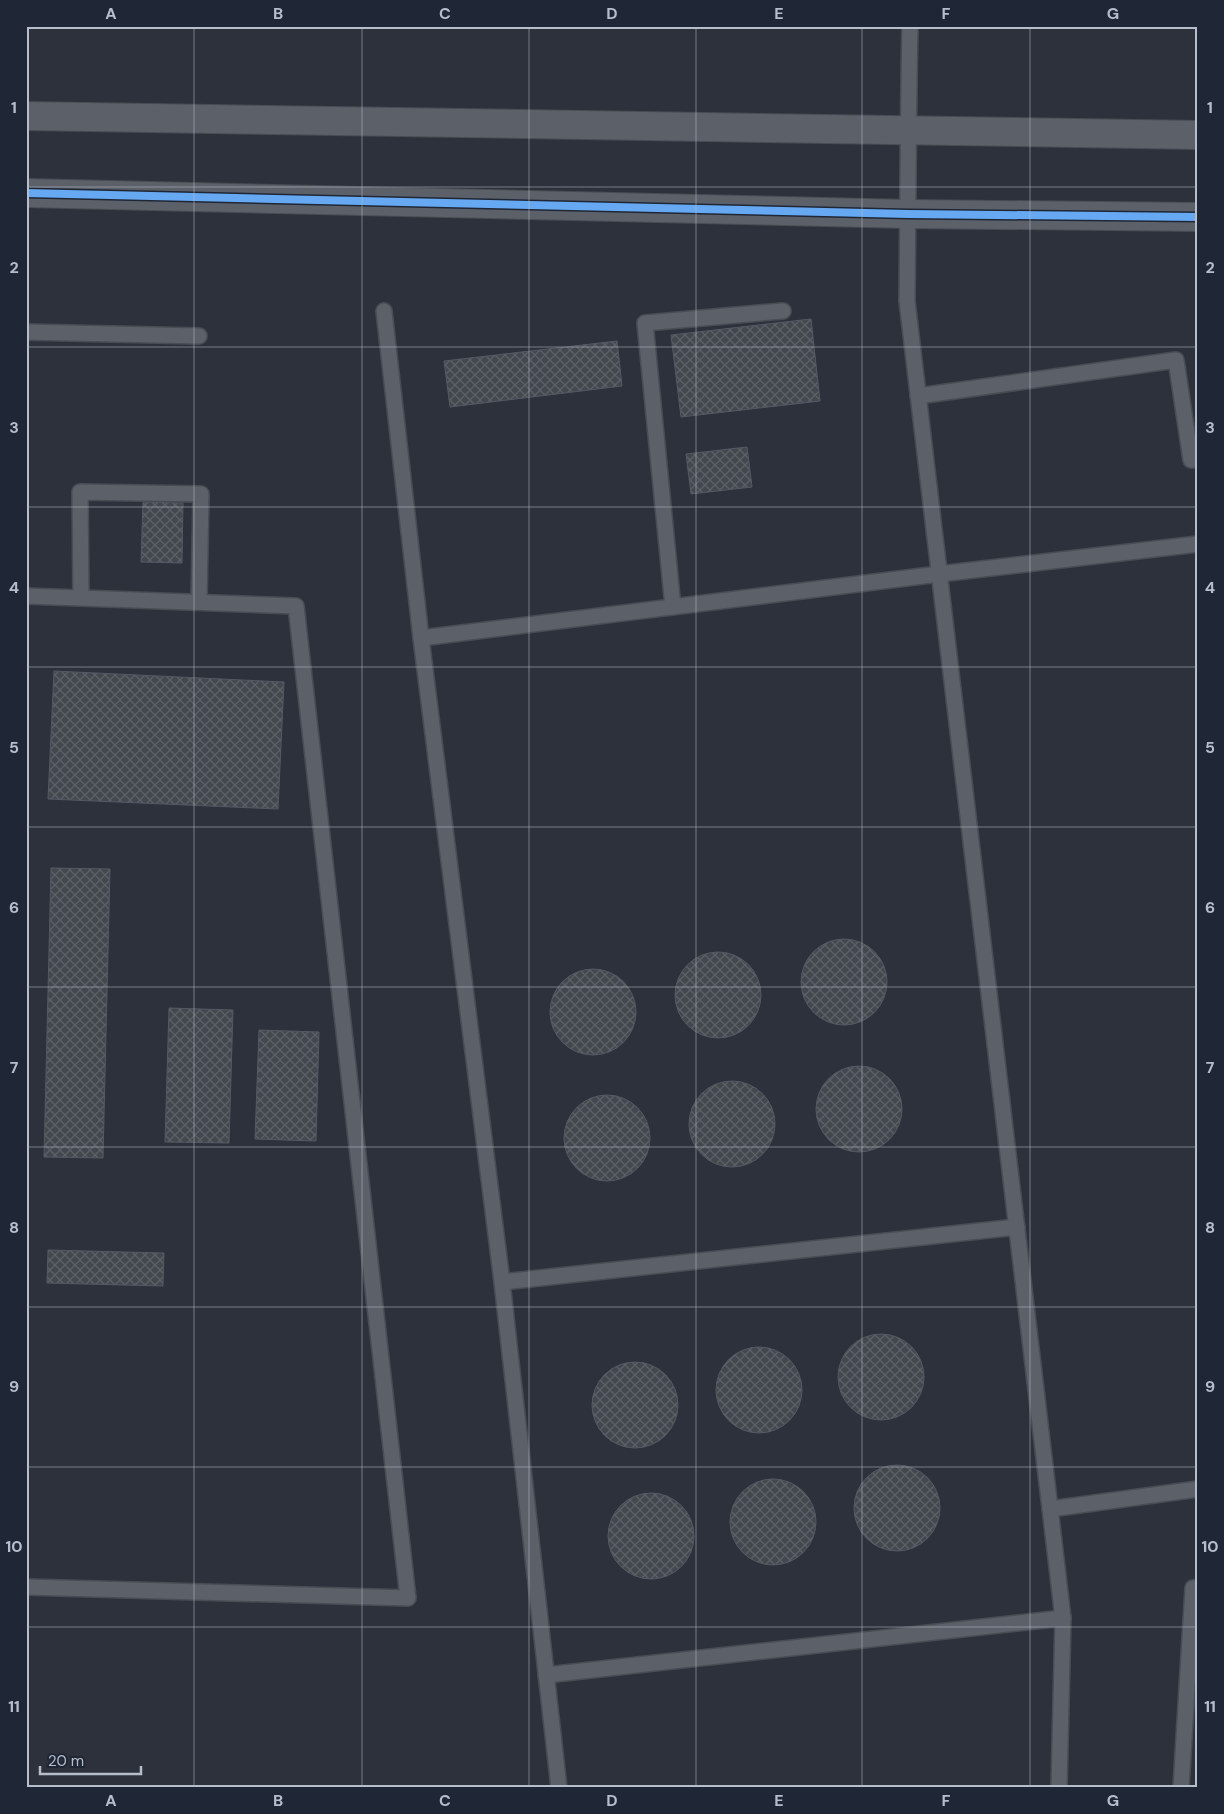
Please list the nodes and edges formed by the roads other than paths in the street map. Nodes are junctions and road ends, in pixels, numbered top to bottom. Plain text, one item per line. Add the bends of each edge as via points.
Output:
1 (910, 26) edge
2 (26, 116) edge
3 (907, 130) junction
4 (1198, 135) edge
5 (26, 193) edge
6 (908, 214) junction
7 (1198, 217) edge
8 (784, 311) dead end
9 (384, 312) dead end
10 (26, 332) edge
11 (199, 336) dead end
12 (918, 396) junction
13 (1198, 458) edge
14 (1198, 544) edge
15 (939, 574) junction
16 (26, 596) edge
17 (81, 598) junction
18 (199, 602) junction
19 (673, 607) junction
20 (421, 638) junction
21 (1017, 1227) junction
22 (502, 1282) junction
23 (1198, 1489) edge
24 (1050, 1509) junction
25 (26, 1587) edge
26 (1198, 1588) edge
27 (1063, 1618) junction
28 (546, 1675) junction
29 (559, 1788) edge
30 (1060, 1788) edge
31 (1180, 1788) edge

1 - 3 lane
2 - 3 street
3 - 4 street
3 - 6 lane
5 - 6 street
6 - 7 street
6 - 12 lane via 907,301
8 - 19 lane via 645,322
9 - 20 lane
10 - 11 lane
12 - 13 lane via 1176,360 1191,460
12 - 15 lane
14 - 15 lane
15 - 19 lane
15 - 21 lane
16 - 17 lane
17 - 18 lane
17 - 18 lane via 80,492 201,494
18 - 25 lane via 296,606 408,1598
19 - 20 lane
20 - 22 lane
21 - 22 lane
21 - 24 lane
22 - 28 lane
23 - 24 lane
24 - 27 lane
26 - 31 lane via 1193,1588
27 - 28 lane
27 - 30 lane
28 - 29 lane

